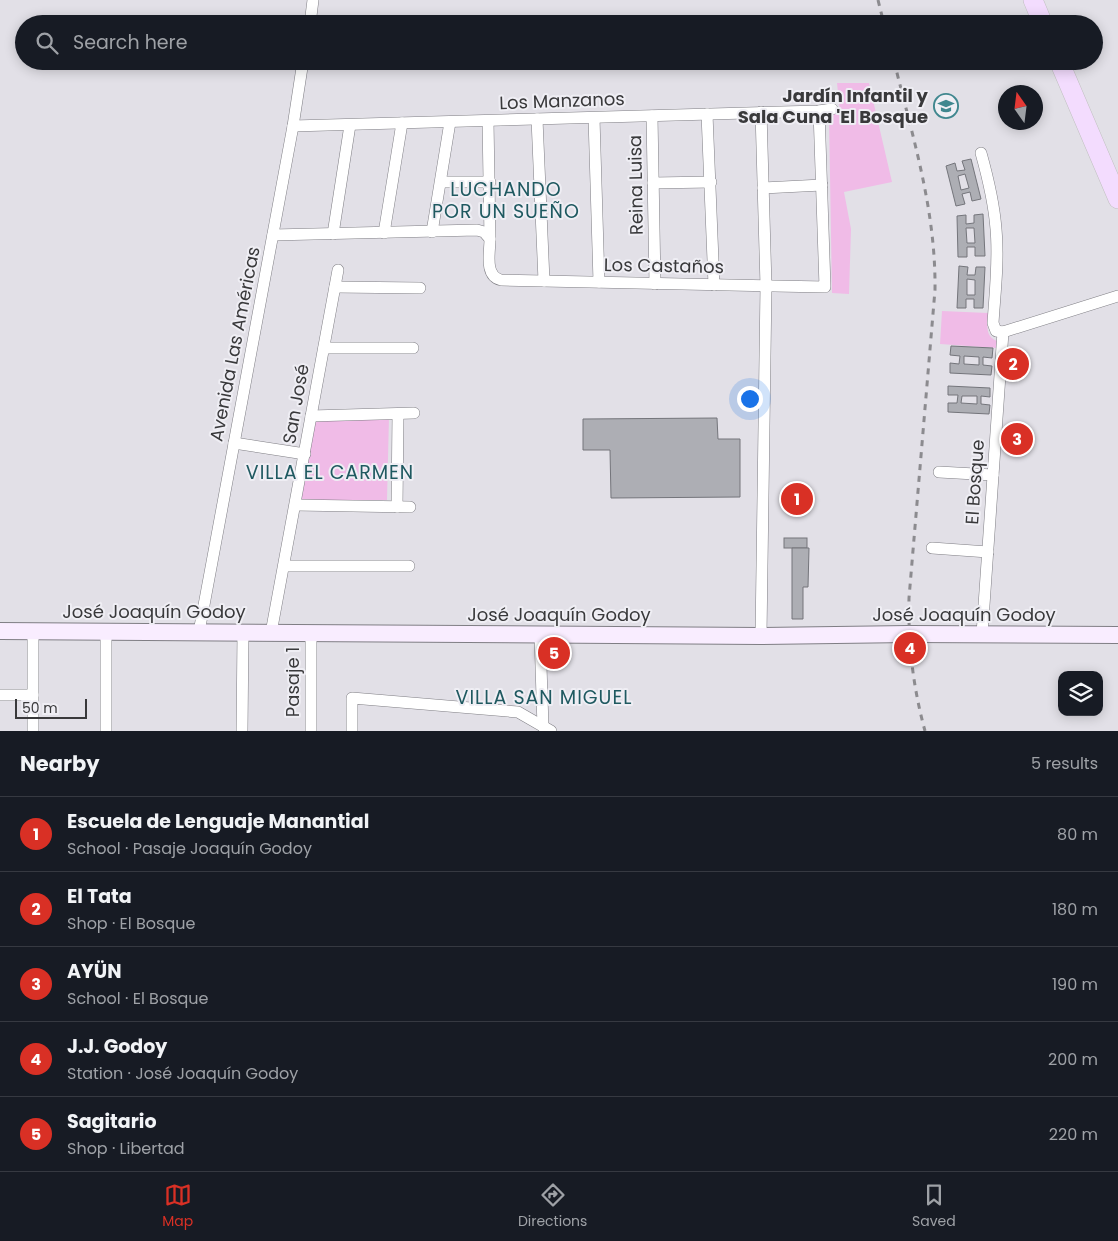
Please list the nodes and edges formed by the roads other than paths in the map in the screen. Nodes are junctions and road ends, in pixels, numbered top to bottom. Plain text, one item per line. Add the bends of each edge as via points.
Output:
1 (314, 0) edge
2 (1033, 0) edge
3 (312, 15) edge
4 (1039, 15) edge
5 (302, 70) edge
6 (1063, 70) edge
7 (832, 108) dead end
8 (819, 111) junction
9 (761, 112) junction
10 (707, 114) junction
11 (652, 116) junction
12 (594, 118) junction
13 (537, 119) junction
14 (488, 121) junction
15 (450, 122) junction
16 (402, 123) junction
17 (350, 125) junction
18 (293, 126) junction
19 (981, 153) dead end
20 (440, 182) junction
21 (490, 182) junction
22 (711, 182) junction
23 (653, 183) junction
24 (822, 185) junction
25 (763, 188) junction
26 (1118, 199) edge
27 (432, 232) junction
28 (384, 233) junction
29 (333, 234) junction
30 (273, 235) junction
31 (490, 239) junction
32 (338, 270) dead end
33 (544, 281) junction
34 (599, 282) junction
35 (655, 284) junction
36 (714, 285) junction
37 (766, 286) junction
38 (335, 287) junction
39 (420, 288) dead end
40 (1118, 296) edge
41 (1003, 332) junction
42 (324, 348) junction
43 (413, 348) dead end
44 (414, 413) dead end
45 (398, 414) junction
46 (311, 416) junction
47 (234, 443) junction
48 (305, 454) junction
49 (939, 472) dead end
50 (993, 475) junction
51 (296, 504) junction
52 (397, 507) junction
53 (410, 507) dead end
54 (932, 548) dead end
55 (988, 552) junction
56 (284, 566) junction
57 (409, 566) dead end
58 (0, 631) edge
59 (33, 631) junction
60 (106, 632) junction
61 (199, 632) junction
62 (243, 633) junction
63 (271, 633) junction
64 (311, 633) junction
65 (982, 634) junction
66 (540, 635) junction
67 (1118, 635) edge
68 (761, 636) junction
69 (0, 695) edge
70 (33, 695) junction
71 (547, 729) edge
72 (34, 731) edge
73 (106, 731) edge
74 (242, 731) edge
75 (311, 731) edge
76 (352, 731) edge

1 - 3 street
2 - 4 main road
5 - 18 street, Avenida Las Américas
6 - 26 main road
7 - 8 street, Los Manzanos
8 - 9 street, Los Manzanos
8 - 24 street
9 - 10 street, Los Manzanos
9 - 25 street
10 - 11 street, Los Manzanos
10 - 22 street
11 - 12 street, Los Manzanos
11 - 23 street, Reina Luisa
12 - 13 street, Los Manzanos
12 - 34 street
13 - 14 street, Los Manzanos
13 - 33 street
14 - 15 street, Los Manzanos
14 - 21 street
15 - 16 street, Los Manzanos
15 - 20 street
16 - 17 street, Los Manzanos
16 - 28 street
17 - 18 street, Los Manzanos
17 - 29 street
18 - 30 street, Avenida Las Américas
19 - 41 street via 996,231 993,326 996,331
20 - 21 street
20 - 27 street
21 - 31 street
22 - 23 street
22 - 36 street
23 - 35 street, Reina Luisa
24 - 25 street
24 - 37 street, Los Castaños via 825,287
25 - 37 street
27 - 28 street
27 - 31 street via 477,230
28 - 29 street
29 - 30 street
30 - 47 street, Avenida Las Américas
31 - 33 street, Los Castaños via 490,272 493,277
32 - 38 street, San José
33 - 34 street, Los Castaños
34 - 35 street, Los Castaños
35 - 36 street, Los Castaños
36 - 37 street, Los Castaños
37 - 68 street
38 - 39 street
38 - 42 street, San José
40 - 41 street
41 - 50 street, El Bosque
42 - 43 street
42 - 46 street, San José
44 - 45 street
45 - 46 street
45 - 52 street
46 - 48 street, San José
47 - 48 street
47 - 61 street, Avenida Las Américas
48 - 51 street, San José
49 - 50 street
50 - 55 street, El Bosque
51 - 52 street
51 - 56 street, San José
52 - 53 street
54 - 55 street
55 - 65 street, El Bosque
56 - 57 street
56 - 63 street, San José
58 - 59 street, José Joaquín Godoy
59 - 60 street, José Joaquín Godoy
59 - 70 street
60 - 61 street, José Joaquín Godoy
60 - 73 street
61 - 62 street, José Joaquín Godoy
62 - 63 street, José Joaquín Godoy
62 - 74 street
63 - 64 street, José Joaquín Godoy
64 - 66 street, José Joaquín Godoy
64 - 75 street, Pasaje 1
65 - 67 street, José Joaquín Godoy
65 - 68 street, José Joaquín Godoy
66 - 68 street, José Joaquín Godoy
66 - 71 street
69 - 70 street
70 - 72 street
71 - 76 street via 518,712 352,698

